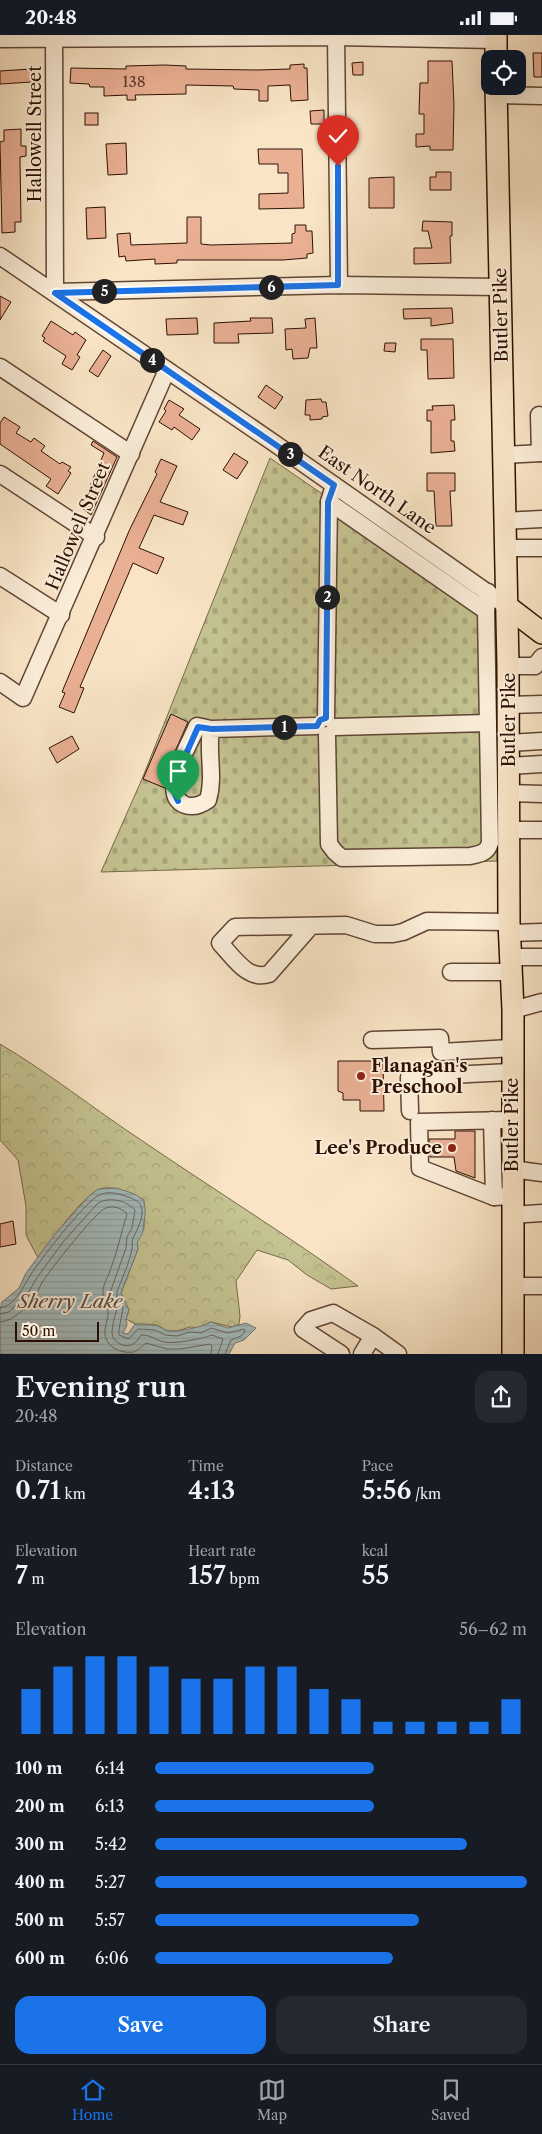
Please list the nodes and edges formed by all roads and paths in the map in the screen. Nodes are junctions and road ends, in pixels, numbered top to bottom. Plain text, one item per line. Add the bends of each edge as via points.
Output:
1 (336, 36) edge
2 (54, 37) edge
3 (0, 39) edge
4 (496, 45) edge
5 (526, 94) edge
6 (496, 95) edge
7 (542, 96) edge
8 (0, 256) edge
9 (338, 285) junction
10 (500, 287) junction
11 (55, 293) junction
12 (0, 367) edge
13 (168, 370) junction
14 (539, 415) dead end
15 (541, 453) edge
16 (131, 454) junction
17 (503, 455) junction
18 (0, 474) edge
19 (334, 485) junction
20 (328, 502) junction
21 (542, 519) edge
22 (505, 521) junction
23 (96, 537) junction
24 (506, 548) junction
25 (542, 548) edge
26 (0, 576) edge
27 (488, 593) junction
28 (508, 607) junction
29 (486, 611) junction
30 (61, 615) junction
31 (542, 633) edge
32 (542, 657) edge
33 (508, 666) junction
34 (0, 682) edge
35 (542, 704) edge
36 (509, 705) junction
37 (488, 723) junction
38 (326, 727) junction
39 (212, 729) dead end
40 (542, 741) edge
41 (509, 743) junction
42 (542, 764) edge
43 (509, 766) junction
44 (509, 793) junction
45 (542, 794) edge
46 (509, 830) junction
47 (542, 830) edge
48 (311, 926) junction
49 (510, 927) junction
50 (542, 932) edge
51 (542, 957) edge
52 (511, 965) junction
53 (451, 972) dead end
54 (542, 1002) edge
55 (512, 1010) junction
56 (372, 1040) dead end
57 (512, 1048) junction
58 (512, 1072) junction
59 (410, 1111) dead end
60 (502, 1120) junction
61 (512, 1169) junction
62 (542, 1173) edge
63 (506, 1203) junction
64 (542, 1213) edge
65 (513, 1286) junction
66 (542, 1286) edge
67 (373, 1336) junction
68 (341, 1354) edge
69 (362, 1354) edge
70 (398, 1354) edge
71 (513, 1354) edge

1 - 2 street
1 - 4 street
1 - 9 street
2 - 3 street
2 - 11 street, Hallowell Street
5 - 7 street
6 - 10 main road, Butler Pike
8 - 11 street, East North Lane
9 - 10 street
9 - 11 street
10 - 17 main road, Butler Pike
11 - 13 street, East North Lane
12 - 16 street
13 - 16 street, Hallowell Street
13 - 19 street, East North Lane
14 - 15 street
15 - 17 street
16 - 23 street, Hallowell Street
17 - 22 main road, Butler Pike
18 - 23 street
19 - 20 street
19 - 27 street, East North Lane
20 - 29 street
20 - 38 street
21 - 22 street
22 - 24 main road, Butler Pike
23 - 30 street, Hallowell Street
24 - 25 street
24 - 28 main road, Butler Pike
26 - 30 street
27 - 28 street, East North Lane
27 - 29 street
28 - 31 main road
28 - 33 main road, Butler Pike
29 - 37 street
30 - 34 street, Hallowell Street via 24,698
32 - 33 street via 535,666
33 - 36 main road, Butler Pike
35 - 36 street
36 - 41 main road, Butler Pike
37 - 38 street
37 - 38 street via 490,843 483,854 470,857 342,858 334,853 329,844
38 - 39 street
40 - 41 street
41 - 43 main road, Butler Pike
42 - 43 street
43 - 44 main road, Butler Pike
44 - 45 street
44 - 46 main road, Butler Pike
46 - 47 street
46 - 49 main road, Butler Pike
48 - 48 street via 235,927 220,943 250,974 260,977 270,974
48 - 49 street via 346,925 375,934 402,932 427,921
49 - 50 street
49 - 52 main road, Butler Pike
51 - 52 street
52 - 53 street
52 - 55 main road, Butler Pike
54 - 55 street
55 - 57 main road, Butler Pike
56 - 57 street via 440,1038 441,1052
57 - 58 main road, Butler Pike
58 - 59 street via 409,1077
58 - 60 main road, Butler Pike
60 - 61 main road, Butler Pike
60 - 63 street
60 - 63 street via 419,1122 420,1168
61 - 62 street
61 - 63 main road, Butler Pike
63 - 64 street
63 - 65 main road, Butler Pike
65 - 66 street
65 - 71 main road, Butler Pike
67 - 68 street via 333,1313 311,1320 303,1329
67 - 69 street
67 - 70 street

